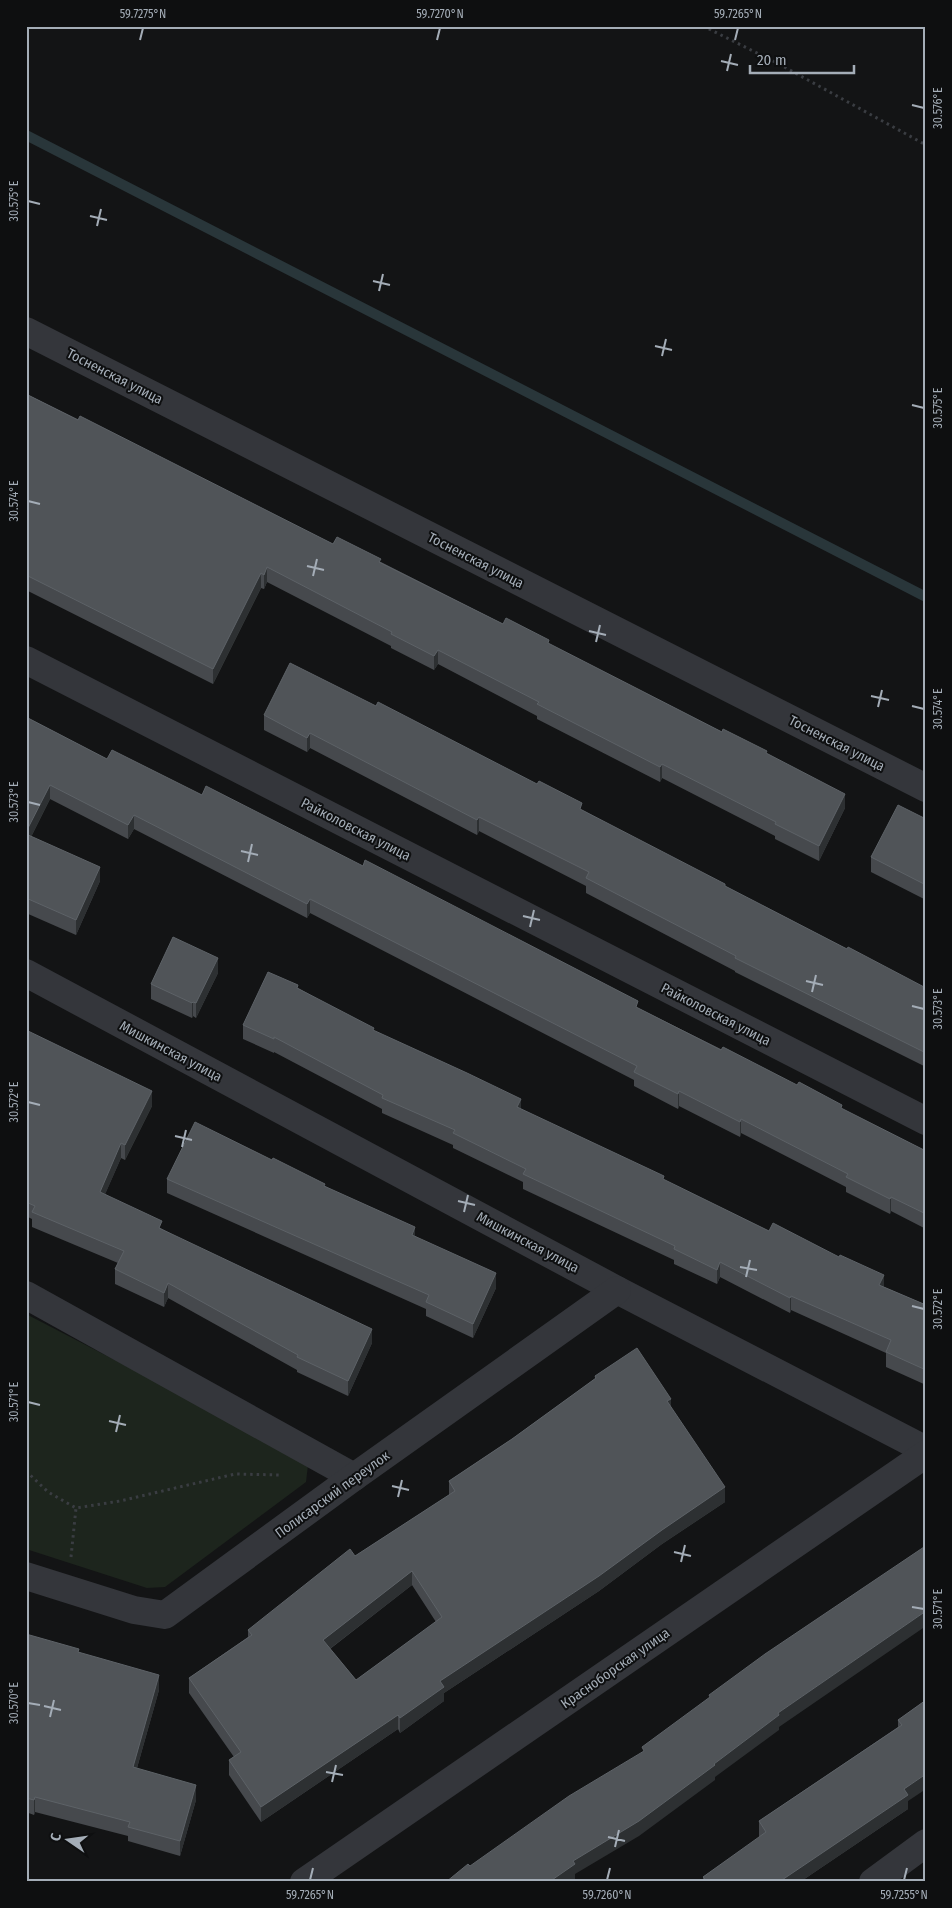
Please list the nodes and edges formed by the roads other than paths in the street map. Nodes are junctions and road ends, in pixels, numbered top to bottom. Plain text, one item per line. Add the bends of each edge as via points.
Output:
1 (26, 331) edge
2 (26, 660) edge
3 (926, 788) edge
4 (26, 973) edge
5 (926, 1121) edge
6 (617, 1290) junction
7 (26, 1295) edge
8 (926, 1450) edge
9 (926, 1454) edge
10 (354, 1477) junction
11 (26, 1576) edge
12 (926, 1843) edge
13 (304, 1882) edge
14 (873, 1882) edge

1 - 3 street, Тосненская улица
2 - 5 street, Райколовская улица
4 - 6 street, Мишкинская улица
6 - 8 street, Мишкинская улица
6 - 10 street, Полисарский переулок
7 - 10 street
9 - 13 street, Красноборская улица
10 - 11 street, Полисарский переулок via 165,1615 134,1610
12 - 14 street

